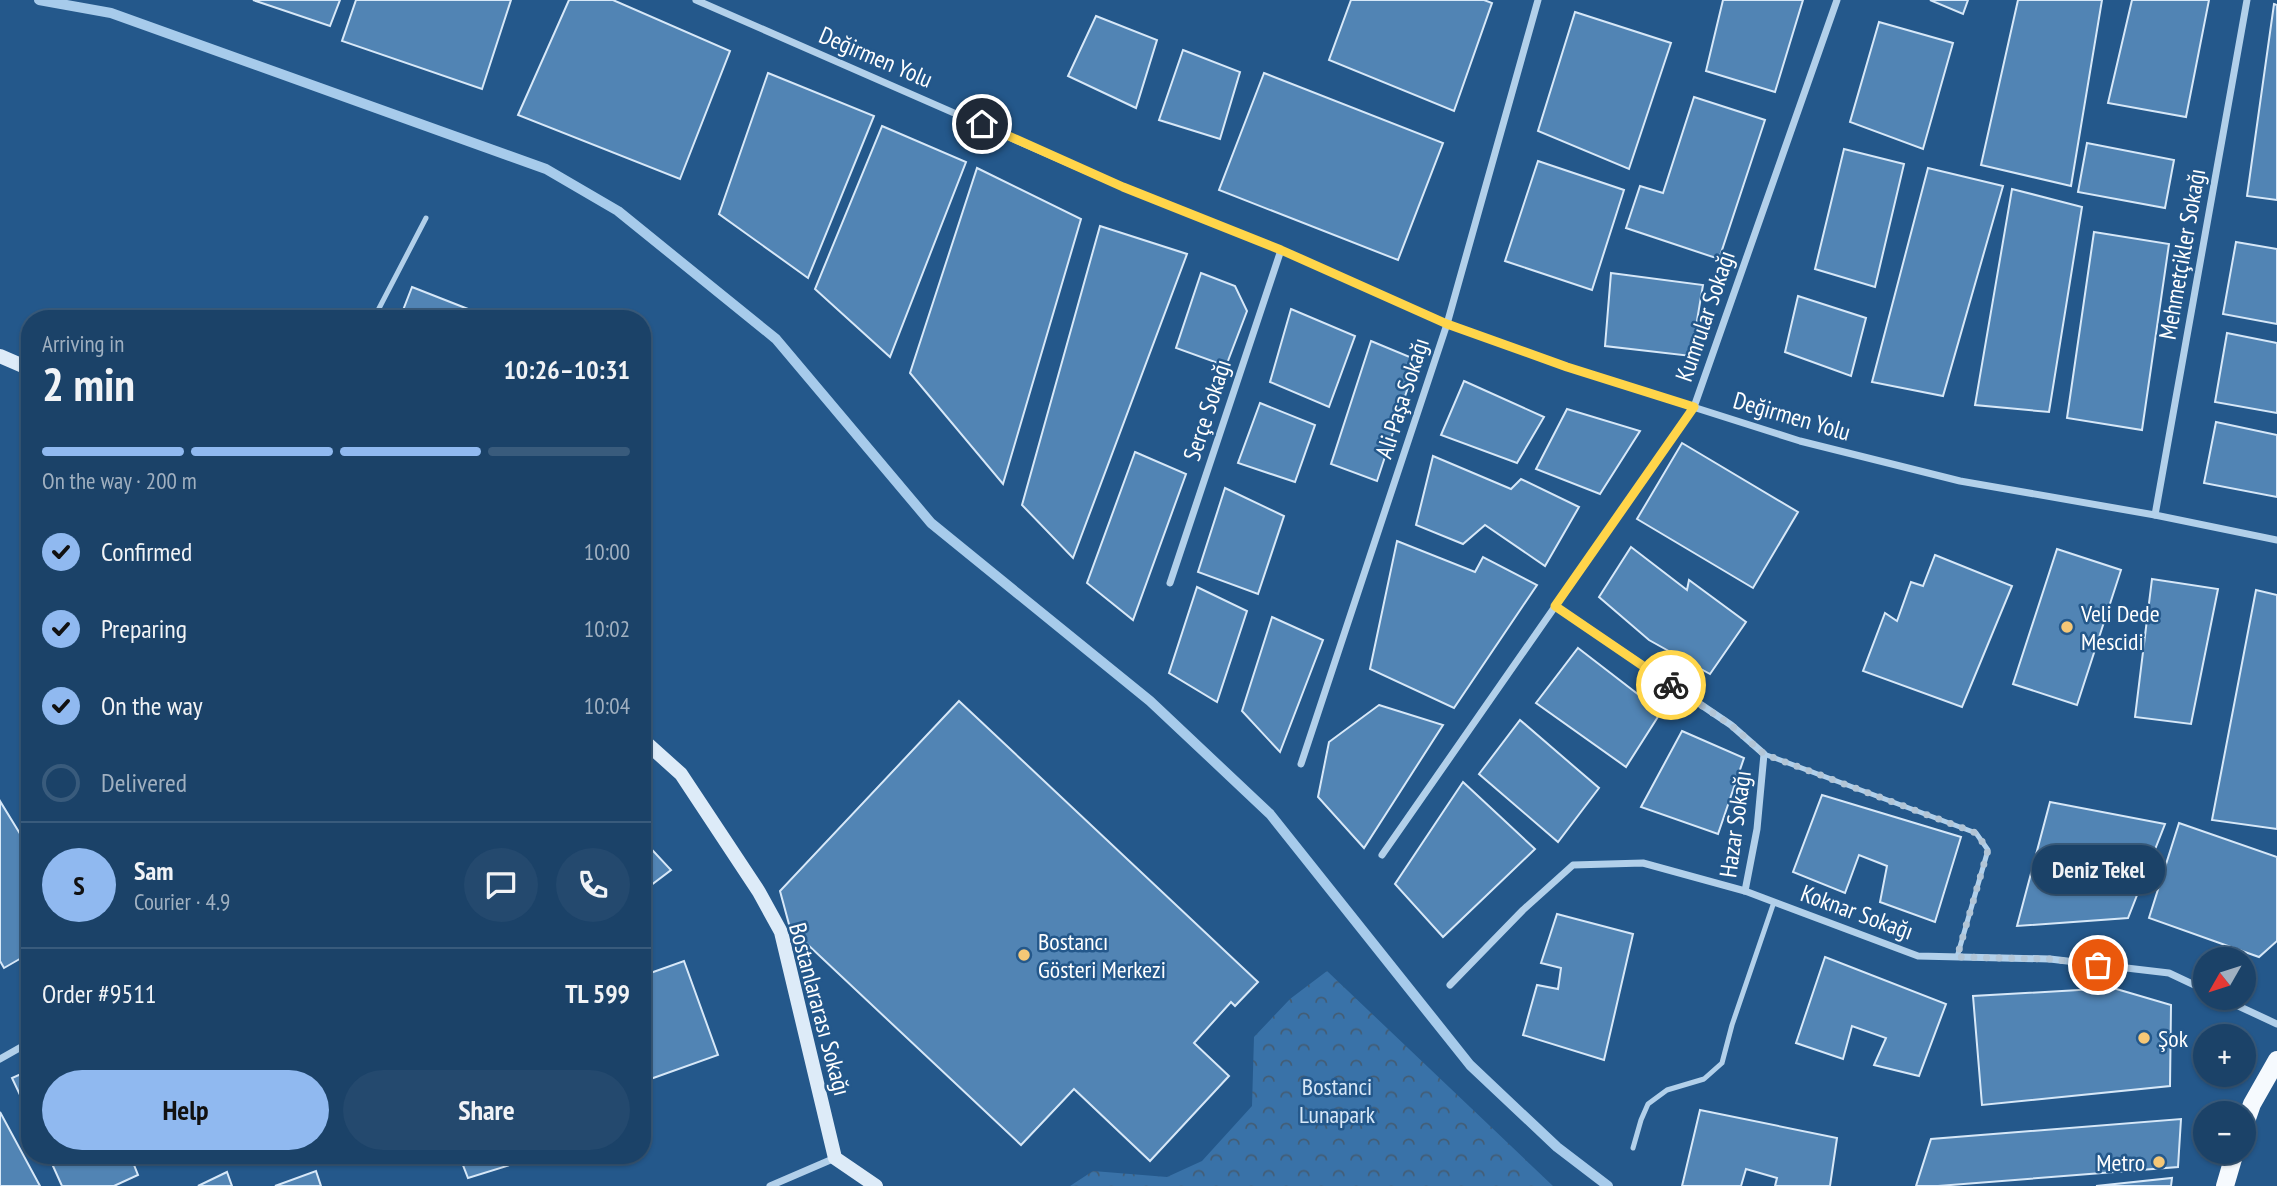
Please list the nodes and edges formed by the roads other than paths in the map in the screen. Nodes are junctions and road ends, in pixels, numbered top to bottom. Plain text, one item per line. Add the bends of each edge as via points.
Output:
1 (696, 0) edge
2 (1538, 0) edge
3 (1837, 0) edge
4 (2246, 0) edge
5 (426, 218) dead end
6 (1281, 250) junction
7 (378, 310) edge
8 (1447, 324) junction
9 (0, 356) edge
10 (21, 365) edge
11 (1694, 407) junction
12 (2155, 515) junction
13 (2277, 540) edge
14 (1170, 583) dead end
15 (1555, 606) junction
16 (651, 747) edge
17 (1764, 754) junction
18 (1301, 764) dead end
19 (1381, 855) dead end
20 (1745, 891) junction
21 (1774, 902) junction
22 (1957, 957) junction
23 (2193, 984) edge
24 (1450, 985) dead end
25 (2247, 1010) edge
26 (2277, 1024) edge
27 (21, 1047) edge
28 (0, 1059) edge
29 (2277, 1060) edge
30 (2254, 1101) edge
31 (1633, 1148) dead end
32 (835, 1157) junction
33 (2231, 1164) edge
34 (769, 1186) edge
35 (876, 1186) edge
36 (2225, 1186) edge

1 - 6 street, Değirmen Yolu via 1123,187
2 - 8 street, Ali Paşa Sokağı
3 - 11 street, Kumrular Sokağı
4 - 12 street, Mehmetçikler Sokağı
5 - 7 lane
6 - 8 street, Değirmen Yolu
6 - 14 street, Serçe Sokağı
8 - 11 street, Değirmen Yolu
8 - 18 street, Ali Paşa Sokağı
9 - 10 main road
11 - 12 street, Değirmen Yolu via 1800,441 1960,481
11 - 15 street, Kumrular Sokağı
12 - 13 street, Değirmen Yolu
15 - 17 street, Hazar Sokağı via 1731,725
15 - 19 street, Kumrular Sokağı
16 - 32 main road, Bostanlararası Sokağı via 681,774 781,932
17 - 20 street, Hazar Sokağı via 1758,829
17 - 22 lane via 1976,833 1988,850
20 - 21 street, Koknar Sokağı
20 - 24 street, Hazar Sokağı via 1643,863 1573,865
21 - 22 street, Koknar Sokağı via 1918,956
21 - 31 lane via 1722,1063 1704,1079 1667,1090 1648,1104
22 - 23 street, Koknar Sokağı via 2050,959 2169,973
25 - 26 street
27 - 28 street
29 - 30 main road
32 - 34 street
32 - 35 main road
33 - 36 main road

